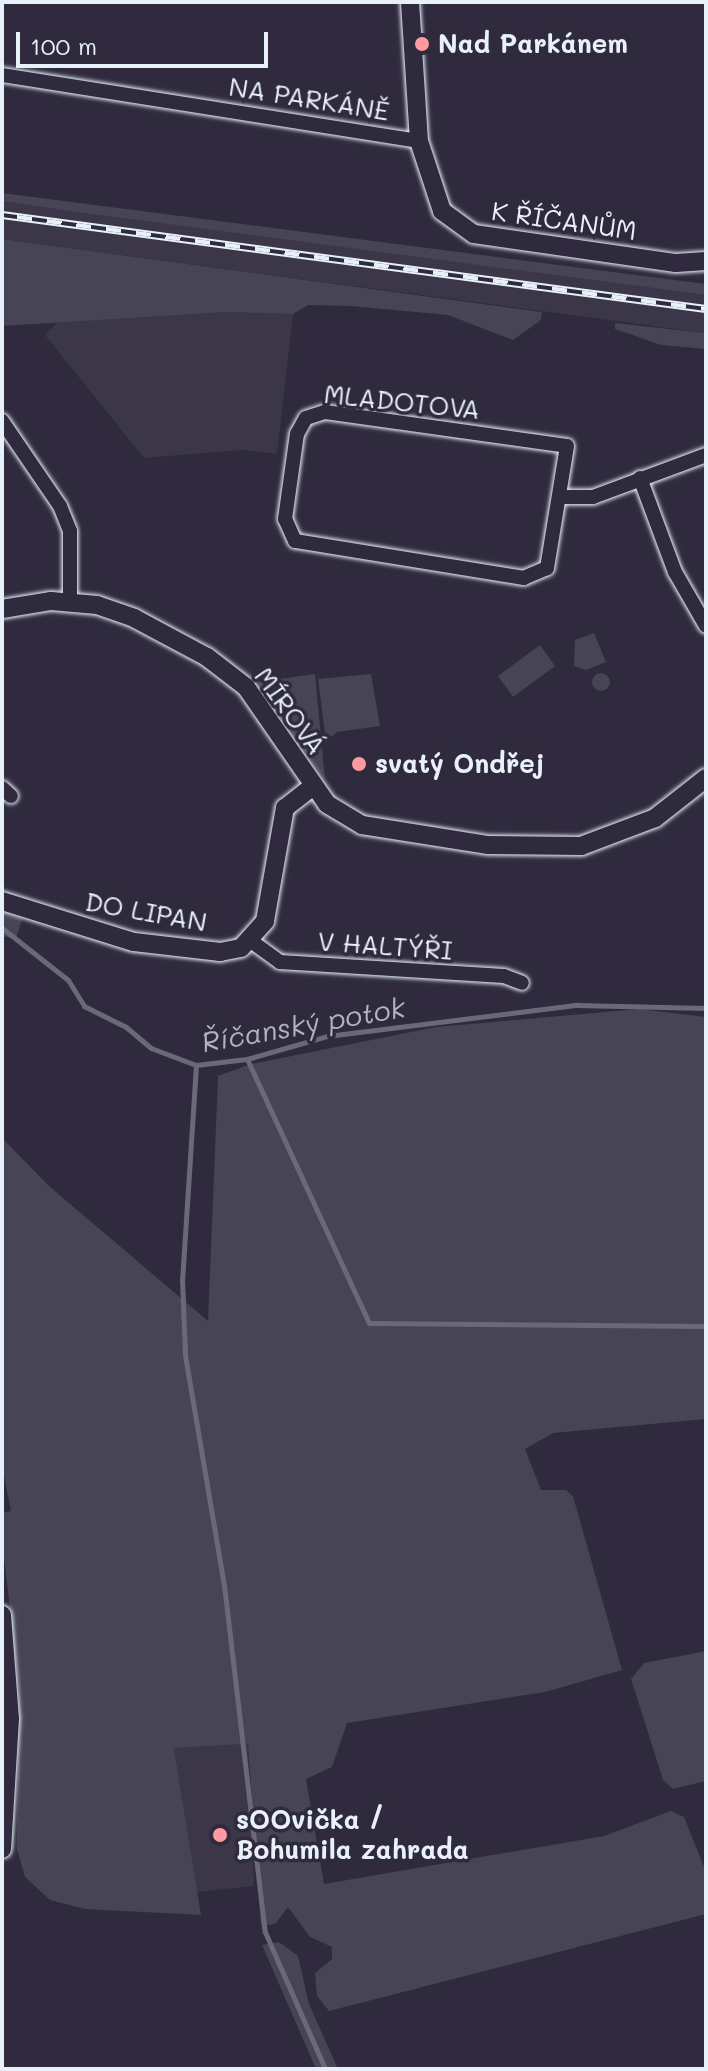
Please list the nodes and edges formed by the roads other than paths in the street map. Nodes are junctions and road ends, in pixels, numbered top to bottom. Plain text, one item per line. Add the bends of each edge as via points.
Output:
1 (410, 2) edge
2 (2, 75) edge
3 (419, 141) junction
4 (706, 261) edge
5 (2, 421) edge
6 (706, 455) edge
7 (640, 478) junction
8 (561, 497) junction
9 (70, 601) junction
10 (2, 609) edge
11 (706, 626) edge
12 (706, 778) edge
13 (313, 786) junction
14 (2, 901) edge
15 (251, 941) junction
16 (522, 983) dead end
17 (2, 1615) edge
18 (2, 1849) edge

1 - 3 street, K ŘÍČANŮM
2 - 3 street, NA PARKÁNĚ
3 - 4 street, K ŘÍČANŮM via 442,211 474,234 676,263
5 - 9 street via 60,506 70,531
6 - 7 street
7 - 8 street via 593,497
7 - 11 street via 675,572
8 - 8 street, MLADOTOVA via 551,562 540,575 524,578 304,546 288,533 285,519 299,426 325,412 567,446
9 - 10 street, MÍROVÁ
9 - 13 street, MÍROVÁ via 134,618 238,679
12 - 13 street, MÍROVÁ via 632,830 581,846 546,849 362,825 327,804
13 - 15 street via 285,808 265,921
14 - 15 street, DO LIPAN via 134,942 220,952
15 - 16 street, V HALTÝŘI via 280,962 504,976
17 - 18 street via 10,1719

